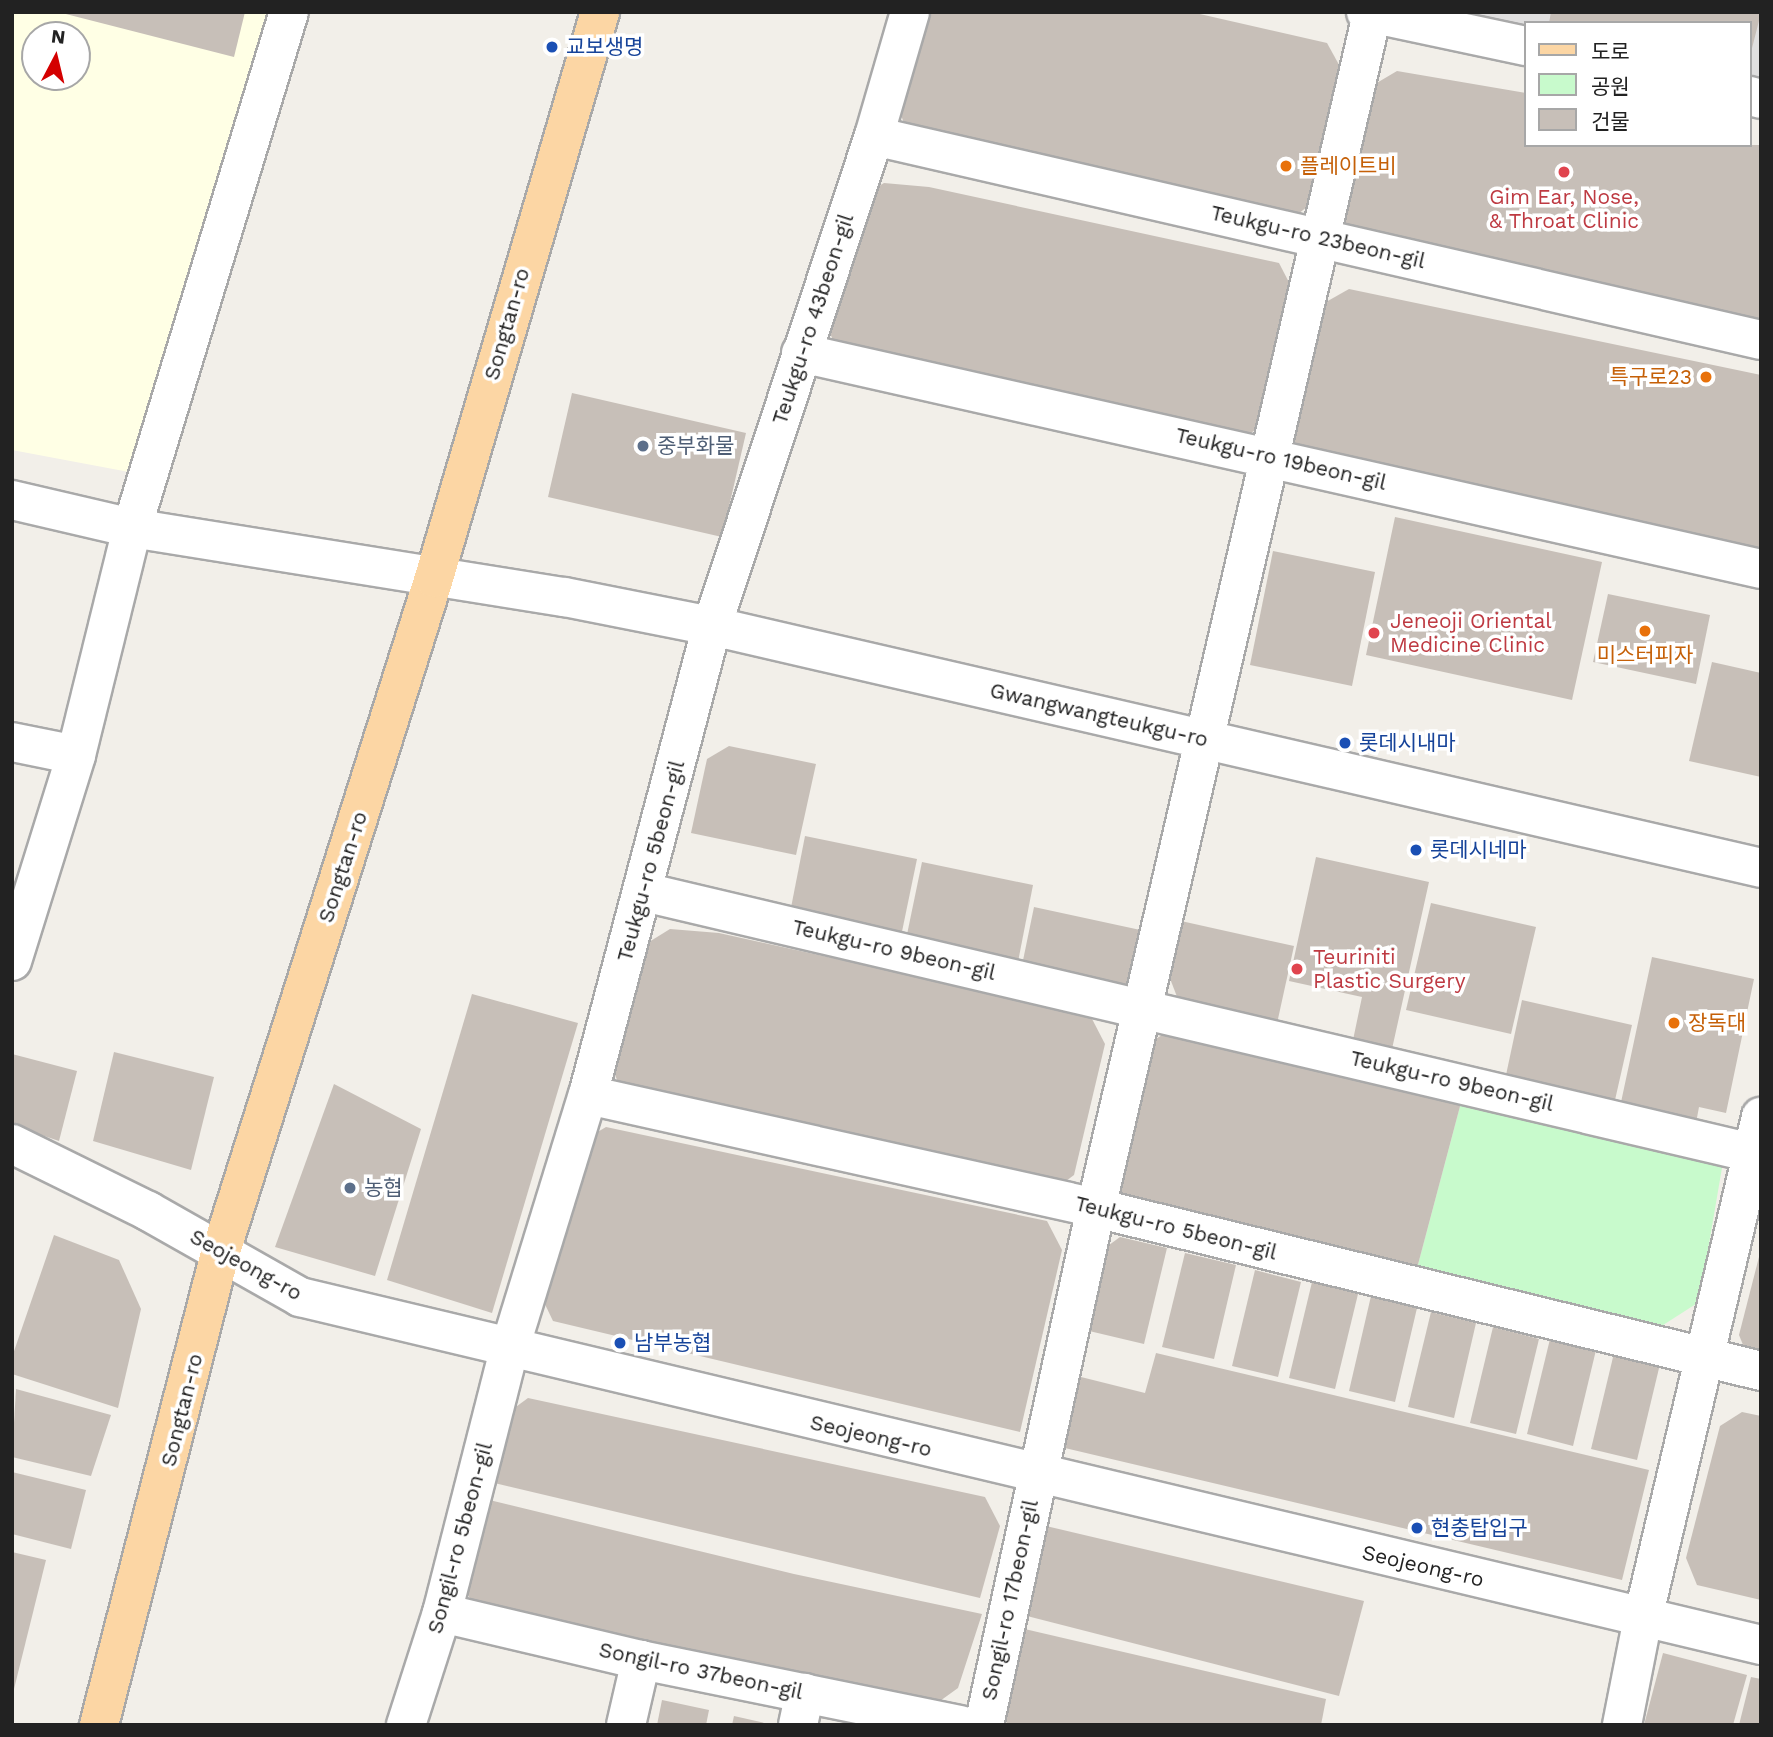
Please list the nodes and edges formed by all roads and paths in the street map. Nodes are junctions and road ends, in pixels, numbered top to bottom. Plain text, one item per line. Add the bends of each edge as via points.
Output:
1 (289, 12) edge
2 (600, 12) edge
3 (910, 12) edge
4 (1369, 13) edge
5 (1524, 46) edge
6 (874, 136) junction
7 (1322, 237) junction
8 (1761, 341) edge
9 (801, 353) junction
10 (1268, 456) junction
11 (12, 500) edge
12 (132, 528) junction
13 (1761, 569) edge
14 (434, 578) junction
15 (712, 626) junction
16 (1203, 739) junction
17 (12, 742) edge
18 (76, 755) junction
19 (1761, 867) edge
20 (644, 892) junction
21 (12, 961) edge
22 (1144, 1008) junction
23 (588, 1096) junction
24 (1758, 1142) edge
25 (12, 1144) edge
26 (1096, 1208) junction
27 (221, 1251) junction
28 (509, 1351) junction
29 (1706, 1358) junction
30 (1761, 1371) edge
31 (1036, 1475) junction
32 (442, 1613) junction
33 (1643, 1618) junction
34 (1761, 1645) edge
35 (641, 1660) junction
36 (802, 1709) edge
37 (99, 1725) edge
38 (406, 1725) edge
39 (626, 1725) edge
40 (960, 1725) edge
41 (984, 1725) edge
42 (1622, 1725) edge

1 - 12 street
2 - 14 main road, Songtan-ro
3 - 6 street, Teukgu-ro 43beon-gil
4 - 5 street
4 - 7 street
6 - 7 street, Teukgu-ro 23beon-gil
6 - 9 street, Teukgu-ro 43beon-gil
7 - 8 street, Teukgu-ro 23beon-gil
7 - 10 street
9 - 10 street, Teukgu-ro 19beon-gil
9 - 15 street, Teukgu-ro 43beon-gil
10 - 13 street, Teukgu-ro 19beon-gil
10 - 16 street
11 - 12 street, Gwangwangteukgu-ro
12 - 14 street, Gwangwangteukgu-ro
12 - 18 street
14 - 15 street, Gwangwangteukgu-ro
14 - 27 main road, Songtan-ro
15 - 16 street, Gwangwangteukgu-ro
15 - 20 street, Teukgu-ro 5beon-gil
16 - 19 street, Gwangwangteukgu-ro
16 - 22 street
17 - 18 street
18 - 21 street
20 - 22 street, Teukgu-ro 9beon-gil
20 - 23 street, Teukgu-ro 5beon-gil
22 - 24 street, Teukgu-ro 9beon-gil
22 - 26 street
23 - 26 street, Teukgu-ro 5beon-gil
23 - 28 street, Teukgu-ro 5beon-gil
24 - 29 street
25 - 27 street, Seojeong-ro
26 - 29 street, Teukgu-ro 5beon-gil
26 - 31 street, Songil-ro 17beon-gil
27 - 28 street, Seojeong-ro via 300,1297
27 - 37 main road, Songtan-ro
28 - 31 street, Seojeong-ro
28 - 32 street, Songil-ro 5beon-gil
29 - 30 street, Teukgu-ro 5beon-gil
29 - 33 street
31 - 33 street, Seojeong-ro
31 - 41 street, Songil-ro 17beon-gil
32 - 35 street, Songil-ro 37beon-gil
32 - 38 street, Songil-ro 5beon-gil
33 - 34 street, Seojeong-ro
33 - 42 street
35 - 36 street, Songil-ro 37beon-gil
35 - 39 street
36 - 40 street, Songil-ro 37beon-gil

